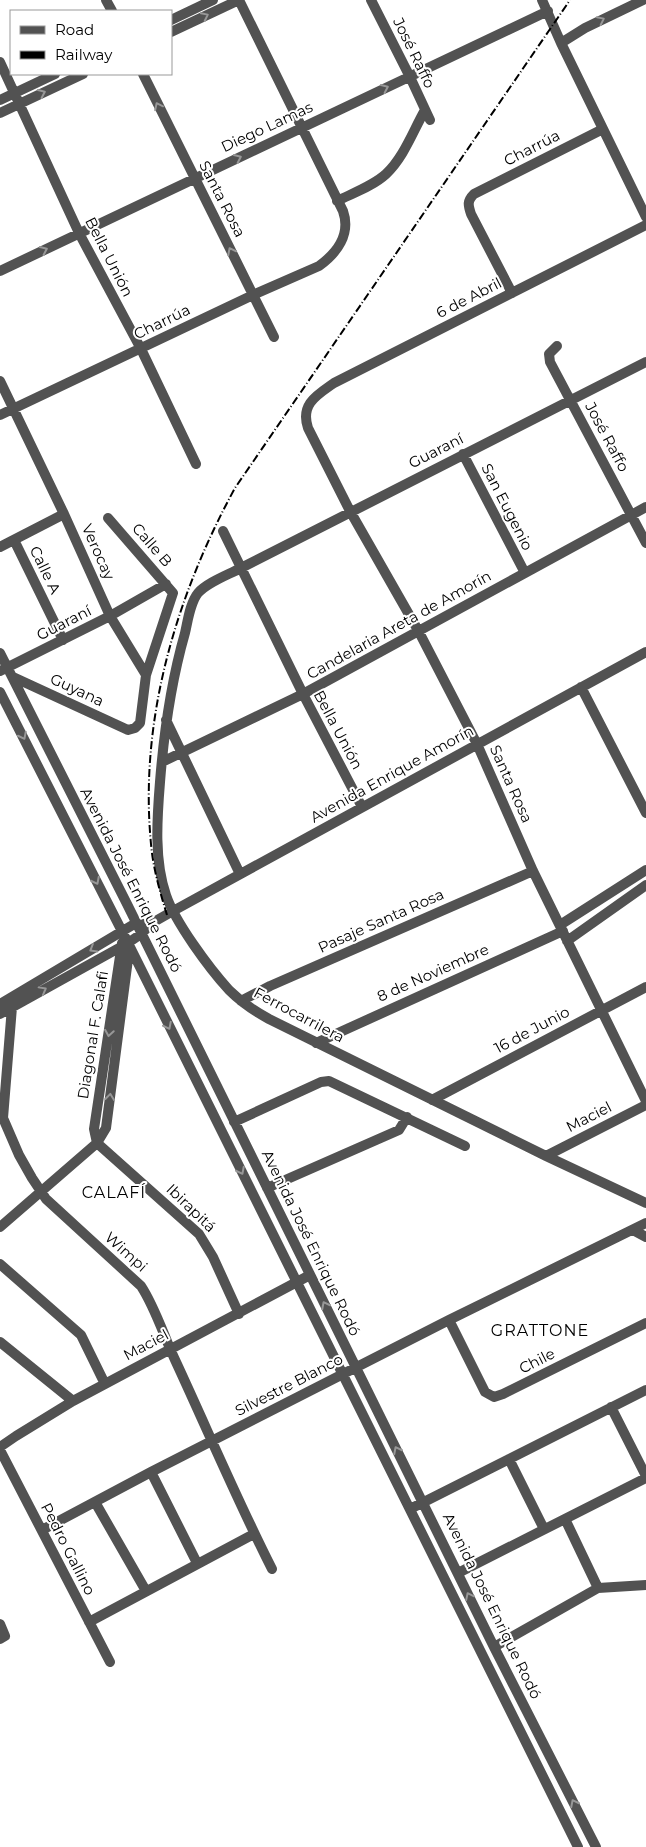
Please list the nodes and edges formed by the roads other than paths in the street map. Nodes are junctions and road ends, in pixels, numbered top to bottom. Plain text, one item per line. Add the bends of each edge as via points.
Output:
1 (213, 0) edge
2 (239, 0) edge
3 (371, 0) edge
4 (542, 0) edge
5 (643, 0) edge
6 (548, 11) junction
7 (172, 20) edge
8 (172, 32) edge
9 (561, 43) junction
10 (0, 62) edge
11 (53, 75) edge
12 (82, 75) edge
13 (142, 75) edge
14 (410, 77) junction
15 (14, 93) junction
16 (0, 100) edge
17 (18, 104) junction
18 (425, 110) junction
19 (0, 113) edge
20 (430, 120) dead end
21 (301, 128) junction
22 (603, 129) junction
23 (194, 178) junction
24 (337, 201) junction
25 (646, 217) edge
26 (646, 225) edge
27 (80, 233) junction
28 (0, 271) edge
29 (512, 293) junction
30 (253, 295) junction
31 (274, 338) dead end
32 (556, 346) dead end
33 (141, 349) junction
34 (646, 362) edge
35 (0, 381) edge
36 (570, 400) junction
37 (310, 402) joint
38 (13, 408) junction
39 (0, 415) edge
40 (463, 454) junction
41 (196, 464) dead end
42 (646, 507) edge
43 (350, 511) junction
44 (64, 514) junction
45 (632, 515) junction
46 (108, 518) dead end
47 (223, 532) dead end
48 (14, 540) junction
49 (646, 543) edge
50 (0, 547) edge
51 (241, 568) junction
52 (525, 573) junction
53 (166, 584) junction
54 (110, 616) junction
55 (419, 632) junction
56 (63, 640) junction
57 (646, 652) edge
58 (0, 653) edge
59 (4, 669) edge
60 (146, 675) junction
61 (13, 678) junction
62 (581, 687) junction
63 (0, 692) edge
64 (303, 694) junction
65 (166, 719) junction
66 (477, 744) junction
67 (182, 752) junction
68 (162, 762) junction
69 (362, 807) junction
70 (646, 813) edge
71 (646, 870) edge
72 (533, 871) junction
73 (240, 874) junction
74 (646, 885) edge
75 (172, 911) junction
76 (136, 923) junction
77 (152, 923) junction
78 (122, 932) junction
79 (563, 932) junction
80 (131, 942) junction
81 (646, 987) edge
82 (241, 1001) junction
83 (7, 1003) edge
84 (601, 1010) junction
85 (0, 1014) edge
86 (316, 1043) junction
87 (432, 1100) junction
88 (646, 1103) edge
89 (407, 1117) junction
90 (234, 1122) junction
91 (97, 1143) junction
92 (465, 1146) dead end
93 (546, 1156) junction
94 (267, 1188) junction
95 (41, 1192) junction
96 (646, 1204) edge
97 (646, 1223) edge
98 (0, 1227) edge
99 (633, 1230) junction
100 (646, 1237) edge
101 (0, 1264) edge
102 (310, 1275) junction
103 (296, 1283) junction
104 (238, 1314) junction
105 (449, 1320) junction
106 (646, 1323) edge
107 (0, 1342) edge
108 (170, 1350) junction
109 (356, 1368) junction
110 (342, 1375) junction
111 (105, 1384) junction
112 (646, 1390) edge
113 (73, 1402) junction
114 (611, 1407) junction
115 (212, 1440) junction
116 (0, 1449) edge
117 (509, 1459) junction
118 (151, 1472) junction
119 (646, 1477) edge
120 (95, 1502) junction
121 (424, 1502) junction
122 (410, 1509) junction
123 (564, 1519) junction
124 (544, 1529) junction
125 (42, 1530) junction
126 (254, 1534) junction
127 (197, 1563) junction
128 (272, 1569) dead end
129 (458, 1573) junction
130 (646, 1584) edge
131 (598, 1588) junction
132 (146, 1591) junction
133 (480, 1619) junction
134 (89, 1622) junction
135 (0, 1624) edge
136 (468, 1627) junction
137 (3, 1638) edge
138 (494, 1647) junction
139 (110, 1662) dead end
140 (537, 1732) junction
141 (525, 1740) junction
142 (592, 1846) edge
143 (578, 1847) edge

1 - 7 street
8 -> 2 street
2 - 21 street
3 - 14 street, José Raffo
4 - 6 street
9 -> 5 street
6 - 9 street
6 - 14 street, Diego Lamas
9 - 22 street
10 - 15 street, Bella Unión
11 - 15 street
17 -> 12 street
23 -> 13 street, Santa Rosa
14 - 18 street, José Raffo
21 -> 14 street, Diego Lamas
15 - 16 street
15 - 17 street, Bella Unión
17 - 19 street
17 - 27 street, Bella Unión
18 - 20 street, José Raffo
18 - 24 street via 401,155 385,175
23 -> 21 street, Diego Lamas
21 - 24 street
22 - 25 street
22 - 29 street, Charrúa via 469,199 468,207
23 - 27 street, Diego Lamas
30 -> 23 street, Santa Rosa
24 - 30 street, Charrúa via 346,219 346,230 327,260
26 - 29 street, 6 de Abril
28 -> 27 street, Diego Lamas
27 - 33 street, Bella Unión
29 - 37 street, 6 de Abril via 334,383
30 - 31 street, Santa Rosa
30 - 33 street, Charrúa
32 - 36 street, José Raffo via 549,354 550,362
33 - 38 street, Charrúa
33 - 41 street, Bella Unión
34 - 36 street, Guaraní
35 - 38 street, Verocay
36 - 40 street, Guaraní
36 - 45 street, José Raffo
37 - 43 street, Santa Rosa via 305,418 308,428
38 - 39 street, Charrúa
38 - 44 street, Verocay
40 - 43 street, Guaraní
40 - 52 street, San Eugenio
42 - 45 street, Candelaria Areta de Amorín
43 - 51 street, Guaraní
43 - 55 street, Santa Rosa
44 - 48 street
44 - 54 street, Verocay
45 - 49 street, José Raffo
45 - 52 street, Candelaria Areta de Amorín
46 - 53 street, Calle B
47 - 51 street, Bella Unión
48 - 50 street
48 - 56 street, Calle A
51 - 64 street, Bella Unión
51 - 65 street, Ferrocarrilera via 208,586 198,594 192,606 175,666
52 - 55 street, Candelaria Areta de Amorín
53 - 54 street, Guaraní
53 - 60 street, Calle B via 173,592
54 - 56 street, Guaraní
54 - 60 street, Verocay
55 - 64 street, Candelaria Areta de Amorín
55 - 66 street, Santa Rosa
56 - 59 street, Guaraní
57 - 62 street, Avenida Enrique Amorín
58 - 59 street, Avenida José Enrique Rodó
59 - 61 street, Avenida José Enrique Rodó
60 - 61 street, Guyana via 140,723 128,730
61 - 76 street, Avenida José Enrique Rodó
62 - 66 street, Avenida Enrique Amorín
62 - 70 street
63 -> 78 street, Avenida José Enrique Rodó
64 - 67 street, Candelaria Areta de Amorín
64 - 69 street, Bella Unión
65 - 67 street
65 - 68 street, Ferrocarrilera
66 - 69 street, Avenida Enrique Amorín
66 - 72 street, Santa Rosa
67 - 68 street, Candelaria Areta de Amorín
67 - 73 street
68 - 75 street, Ferrocarrilera via 157,820 164,889
69 - 73 street, Avenida Enrique Amorín
71 - 79 street, 8 de Noviembre
72 - 79 street, Santa Rosa
72 - 82 street, Pasaje Santa Rosa
73 - 75 street, Avenida Enrique Amorín
74 - 79 street, 8 de Noviembre
75 - 77 street, Avenida Enrique Amorín
75 - 82 street, Ferrocarrilera via 215,972
76 - 77 street
76 - 78 street, Avenida Enrique Amorín
76 - 80 street, Avenida José Enrique Rodó
77 - 80 street, Avenida Enrique Amorín
78 - 80 street, Diagonal F. Calafi
78 -> 83 street, Avenida Enrique Amorín
79 - 84 street, Santa Rosa
79 - 86 street, 8 de Noviembre
83 -> 80 street, Avenida Enrique Amorín
80 - 90 street, Avenida José Enrique Rodó
80 - 91 street, Diagonal F. Calafi via 94,1129
80 -> 103 street, Avenida José Enrique Rodó
81 - 84 street, 16 de Junio
82 - 86 street, Ferrocarrilera
83 - 85 street, Avenida Enrique Amorín
83 - 95 street, Wimpi via 2,1118
84 - 87 street, 16 de Junio
84 - 88 street, Santa Rosa
86 - 87 street, Ferrocarrilera
87 - 93 street, Ferrocarrilera
88 - 93 street, Maciel
89 - 90 street via 329,1081
89 - 92 street
89 - 94 street via 399,1130
90 - 94 street, Avenida José Enrique Rodó
91 - 95 street
91 - 104 street, Ibirapitá via 199,1234 214,1257
93 - 96 street, Ferrocarrilera
94 - 102 street, Avenida José Enrique Rodó
95 - 98 street
95 - 108 street, Wimpi via 141,1286
97 - 99 street, Silvestre Blanco
99 - 100 street
99 - 105 street, Silvestre Blanco
101 - 111 street via 81,1335
102 - 103 street, Maciel
109 -> 102 street, Avenida José Enrique Rodó
103 - 104 street, Maciel
103 - 110 street, Avenida José Enrique Rodó
104 - 108 street, Maciel
105 - 106 street, Chile via 486,1392 494,1397
105 - 109 street, Silvestre Blanco
107 - 113 street
108 - 111 street, Maciel
108 - 115 street, Wimpi
109 - 110 street, Silvestre Blanco
121 -> 109 street, Avenida José Enrique Rodó
110 - 115 street, Silvestre Blanco
110 - 122 street, Avenida José Enrique Rodó
111 - 113 street, Maciel
112 - 114 street
113 - 116 street, Maciel
114 - 117 street
114 - 119 street
115 - 118 street, Silvestre Blanco
115 - 126 street, Wimpi
116 - 125 street, Pedro Gallino
117 - 121 street
117 - 124 street
118 - 120 street, Silvestre Blanco
118 - 127 street
119 - 123 street
120 - 125 street, Silvestre Blanco
120 - 132 street
121 - 122 street
121 - 129 street, Avenida José Enrique Rodó
122 - 136 street, Avenida José Enrique Rodó
123 - 124 street
123 - 131 street
124 - 129 street
125 - 134 street, Pedro Gallino
126 - 127 street
126 - 128 street, Wimpi
127 - 132 street
133 -> 129 street, Avenida José Enrique Rodó
130 - 131 street
131 - 138 street
132 - 134 street
133 - 136 street
133 - 138 street, Avenida José Enrique Rodó
134 - 139 street, Pedro Gallino
135 - 137 street
136 - 141 street, Avenida José Enrique Rodó
138 - 140 street, Avenida José Enrique Rodó
140 - 141 street
142 -> 140 street, Avenida José Enrique Rodó
141 - 143 street, Avenida José Enrique Rodó

